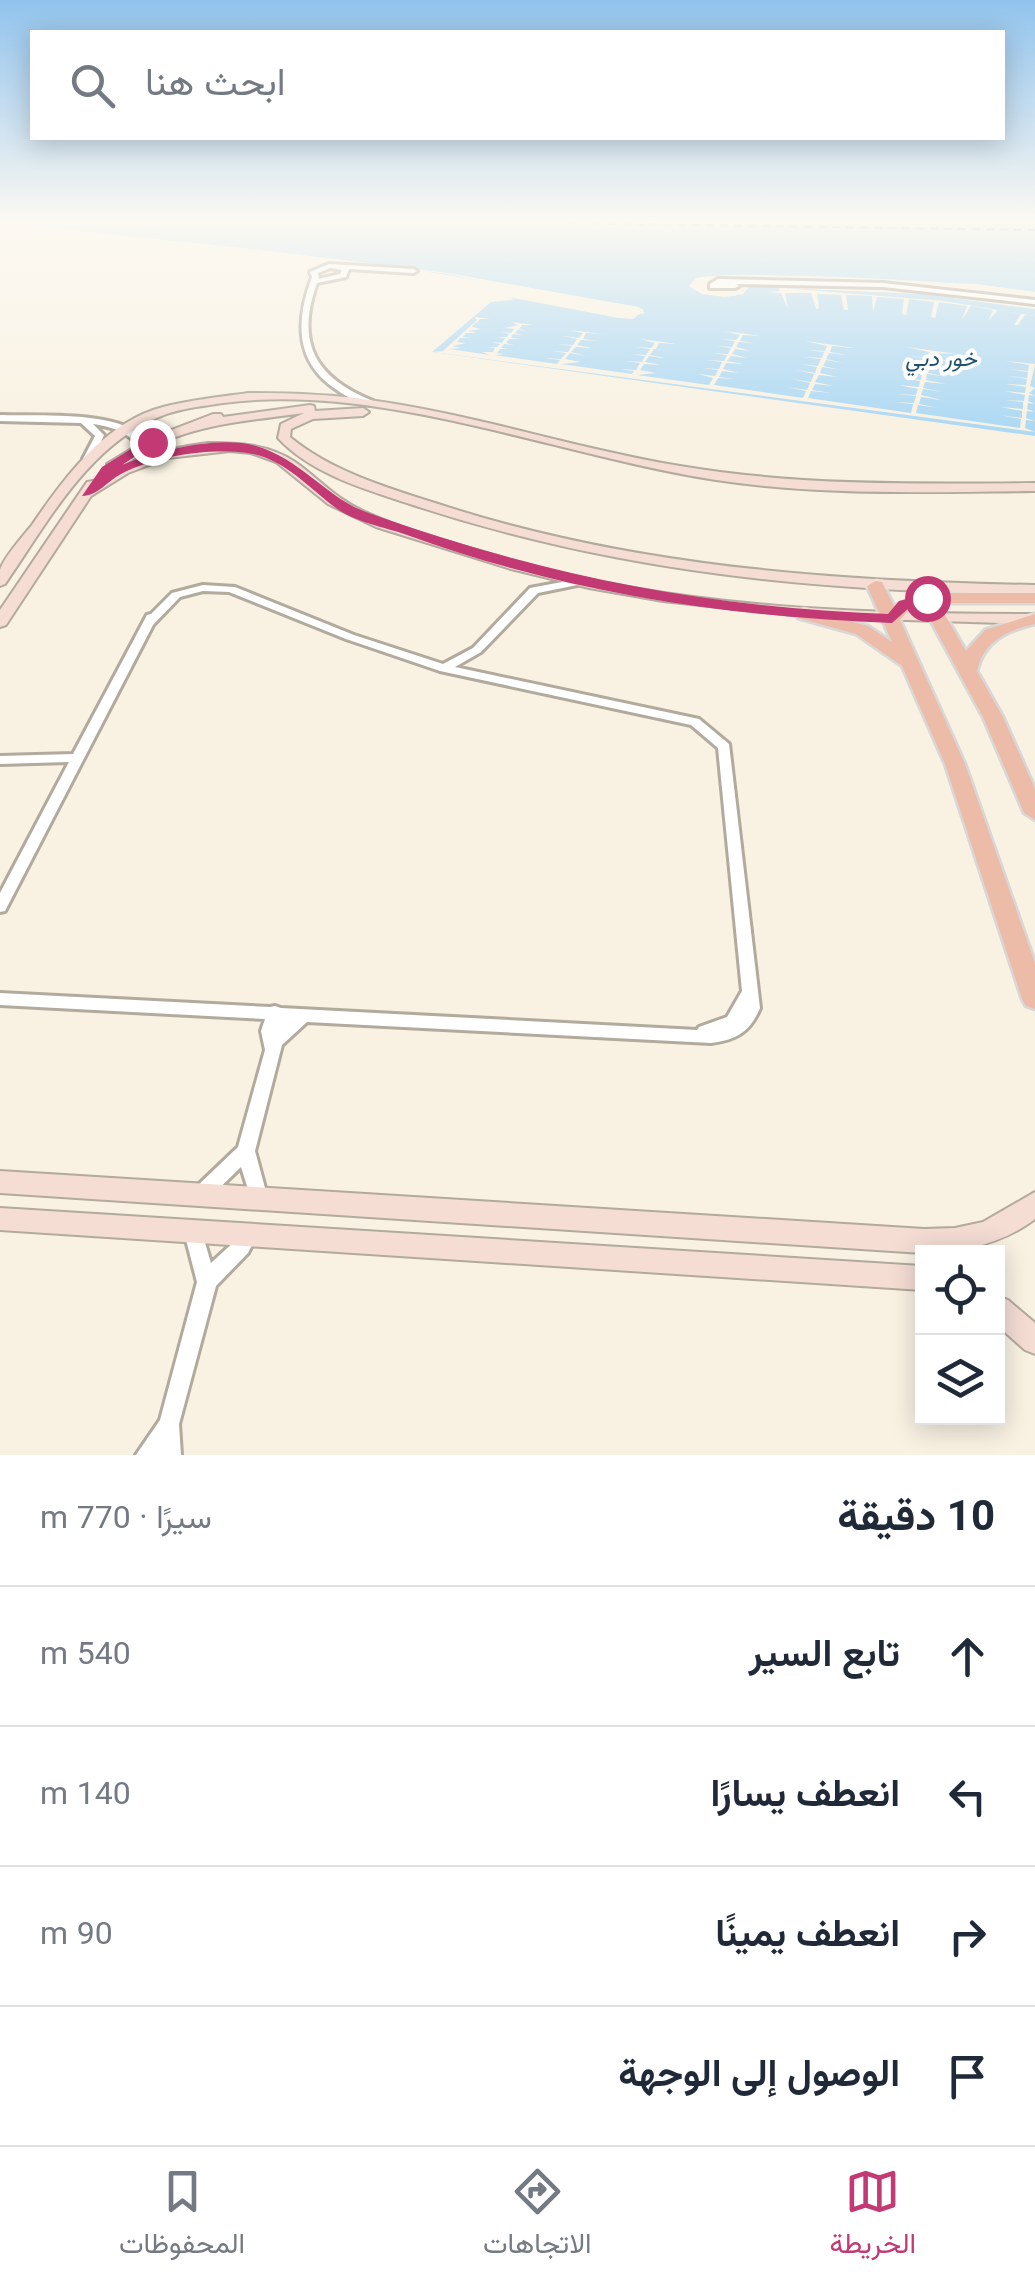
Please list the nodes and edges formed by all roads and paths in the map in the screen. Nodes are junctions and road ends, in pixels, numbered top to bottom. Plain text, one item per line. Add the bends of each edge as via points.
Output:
1 (311, 291) edge
2 (936, 291) edge
3 (1035, 302) edge
4 (320, 370) junction
5 (338, 399) junction
6 (190, 404) junction
7 (392, 409) junction
8 (364, 412) junction
9 (0, 418) edge
10 (77, 420) junction
11 (207, 423) junction
12 (124, 430) junction
13 (144, 446) junction
14 (88, 459) junction
15 (1035, 490) edge
16 (87, 493) junction
17 (523, 569) junction
18 (0, 581) edge
19 (578, 582) junction
20 (876, 586) junction
21 (534, 590) junction
22 (924, 593) junction
23 (1035, 594) edge
24 (804, 614) junction
25 (892, 618) junction
26 (939, 619) junction
27 (1035, 619) edge
28 (0, 622) edge
29 (478, 650) junction
30 (912, 665) junction
31 (444, 668) junction
32 (968, 671) junction
33 (465, 673) junction
34 (76, 758) junction
35 (0, 760) edge
36 (36, 762) junction
37 (68, 776) junction
38 (1035, 813) edge
39 (0, 907) edge
40 (0, 996) edge
41 (1035, 999) edge
42 (275, 1012) junction
43 (305, 1014) junction
44 (272, 1048) junction
45 (246, 1151) junction
46 (0, 1182) edge
47 (200, 1194) junction
48 (259, 1199) junction
49 (1035, 1203) edge
50 (0, 1219) edge
51 (193, 1232) junction
52 (249, 1233) junction
53 (915, 1278) edge
54 (207, 1282) junction
55 (1005, 1315) edge
56 (1035, 1341) edge
57 (169, 1424) junction
58 (147, 1455) edge
59 (170, 1455) edge

1 - 4 street via 302,323
2 - 3 street
4 - 5 street
4 - 7 street via 342,392
5 - 6 main road via 270,394
5 - 7 main road
5 - 8 street
6 - 11 main road via 219,409
6 - 12 main road
7 - 15 main road via 736,479 860,489
8 - 11 main road via 286,410
8 - 15 main road via 734,485 859,496
8 - 20 main road via 300,418 285,427 284,438 361,480 545,542 682,568
9 - 10 street
10 - 12 street
10 - 14 street via 100,435
11 - 13 main road
12 - 13 street
12 - 14 main road
13 - 16 main road via 107,469
14 - 18 main road
16 - 17 main road via 147,460 253,449 310,476 343,508
16 - 28 main road
17 - 19 main road
17 - 21 street
19 - 21 street
19 - 24 main road via 690,603
20 - 22 main road
20 - 25 main road
21 - 29 street
22 - 23 main road
22 - 25 main road
22 - 26 main road
24 - 25 main road
24 - 30 main road via 862,630
25 - 26 main road
25 - 30 main road
26 - 27 main road
26 - 32 main road
27 - 32 main road via 986,636 972,652
29 - 31 street
29 - 33 street
30 - 41 main road via 955,764
31 - 33 street
31 - 34 street via 257,599 222,588 193,589 168,599 148,622
32 - 38 main road
33 - 43 street via 638,710 702,731 726,762 750,1014 737,1030 711,1037
34 - 36 street
34 - 37 street
35 - 36 street
36 - 37 street
37 - 39 street
40 - 42 street
42 - 43 street
42 - 44 street
43 - 44 street
44 - 45 street
45 - 47 street
45 - 48 street
46 - 47 main road
47 - 48 main road
48 - 49 main road via 952,1241 1001,1227
50 - 51 main road
51 - 52 main road
51 - 54 street
52 - 53 main road
52 - 54 street
54 - 57 street
55 - 56 main road
57 - 58 street
57 - 59 street

